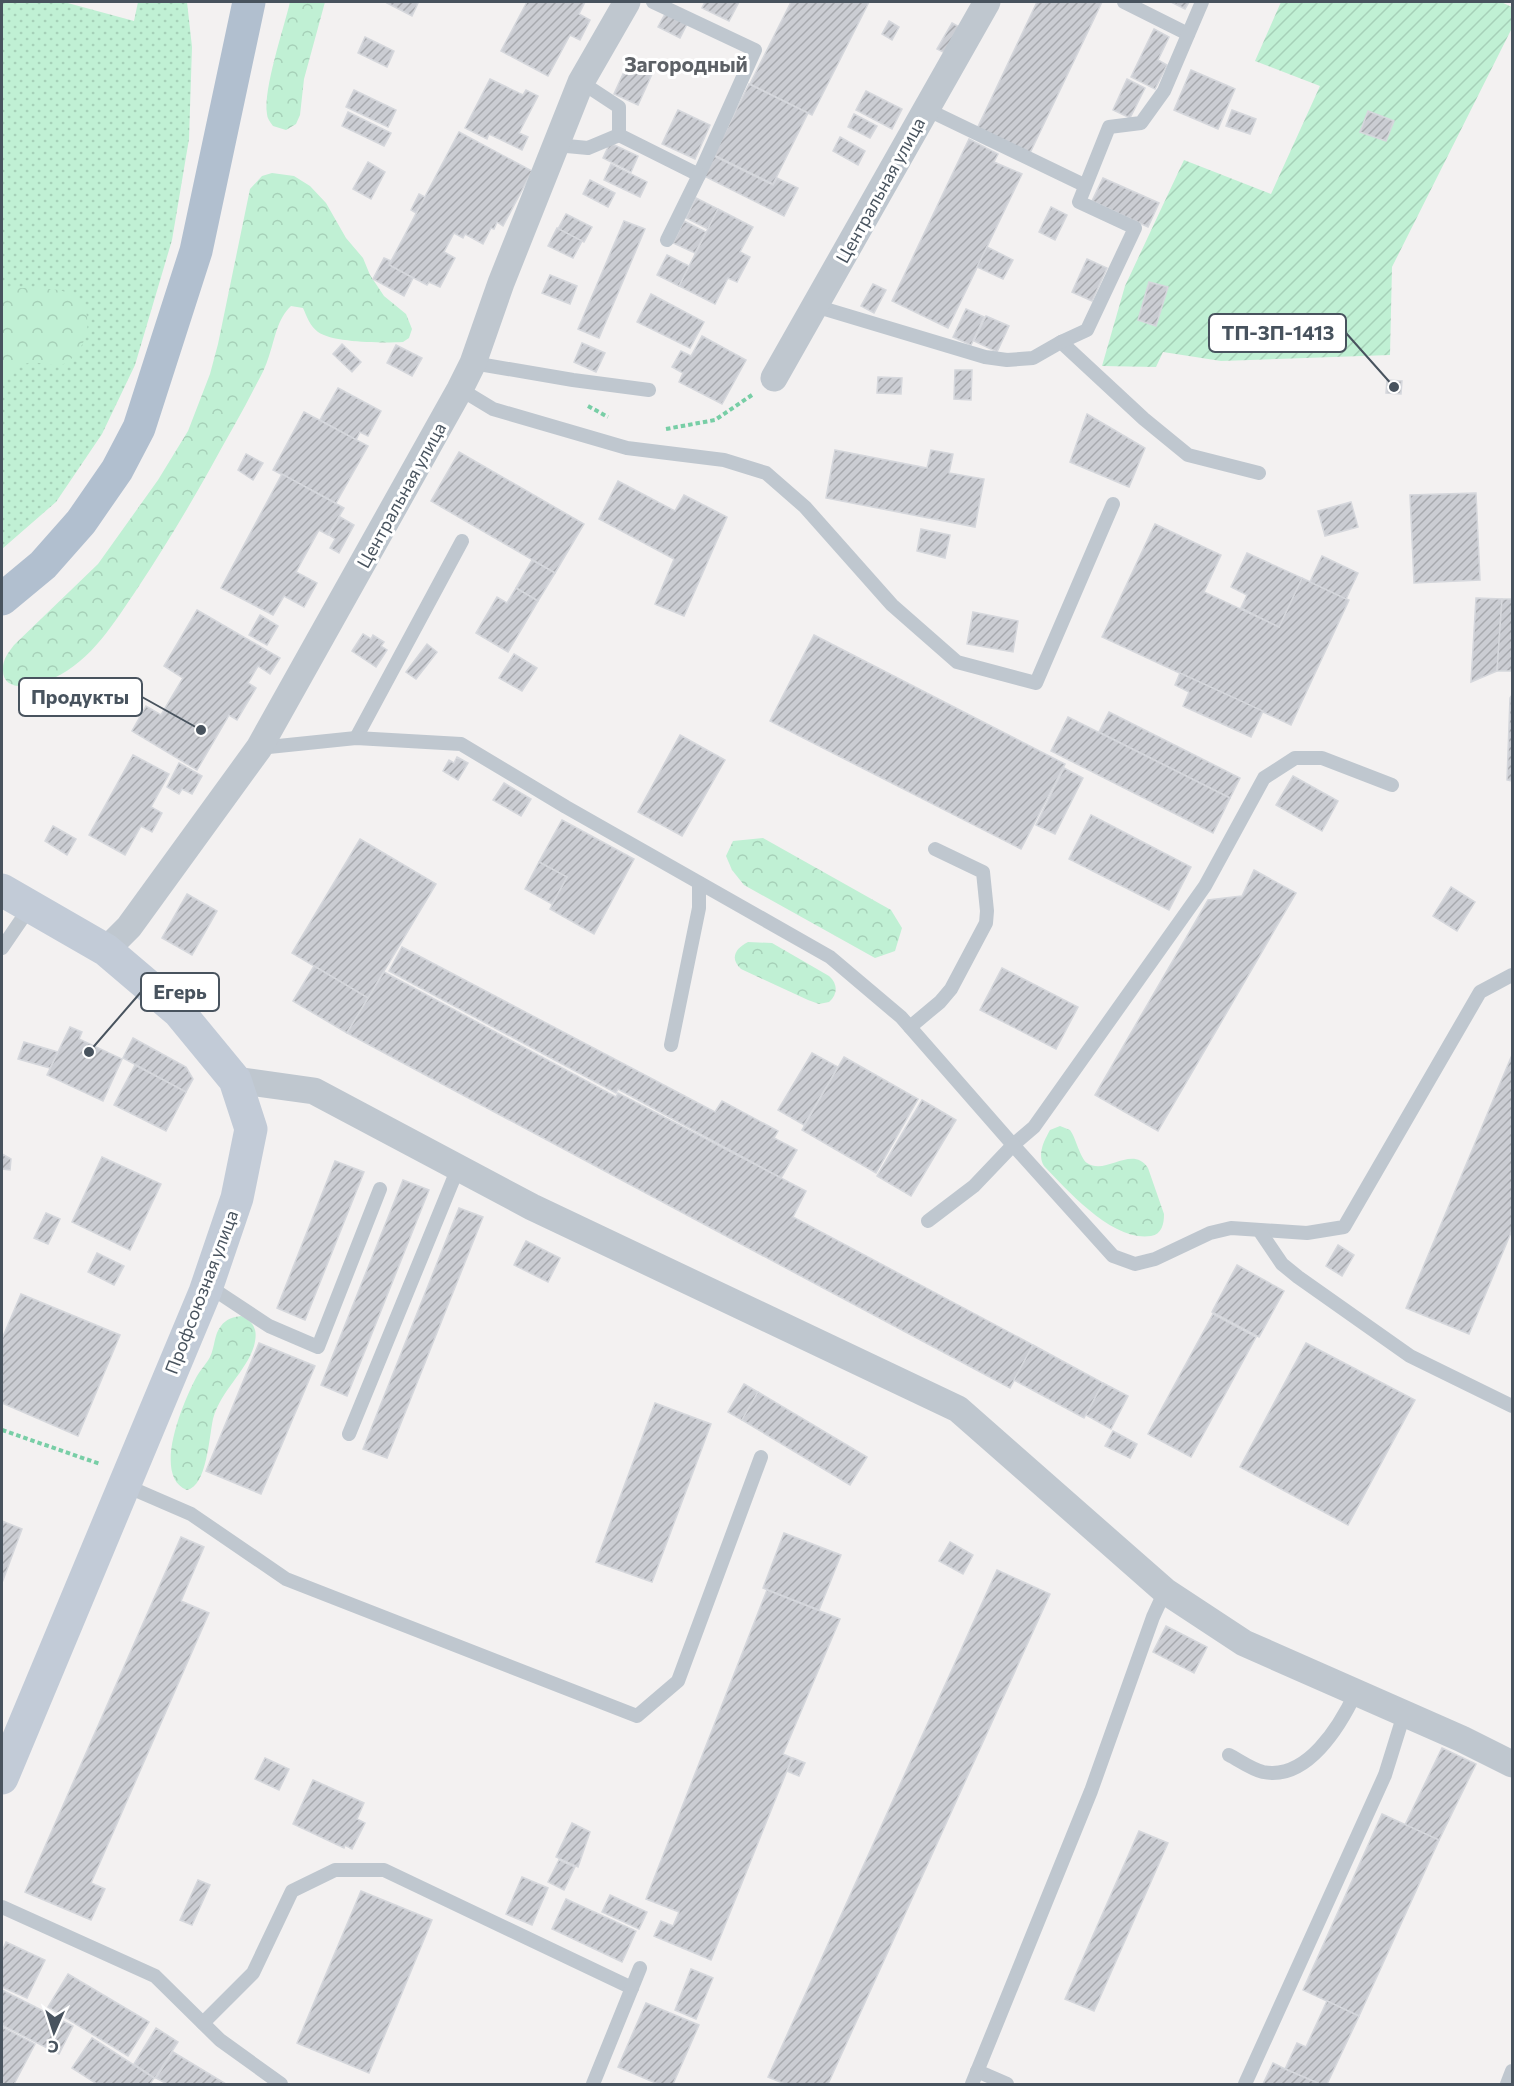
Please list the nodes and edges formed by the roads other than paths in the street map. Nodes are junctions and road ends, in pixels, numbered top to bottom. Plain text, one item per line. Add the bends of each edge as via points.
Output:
1 (249, 2) edge
2 (627, 2) edge
3 (653, 2) edge
4 (987, 2) edge
5 (1125, 2) edge
6 (1202, 2) edge
7 (1188, 34) junction
8 (581, 82) junction
9 (926, 109) junction
10 (619, 135) junction
11 (556, 145) junction
12 (699, 175) junction
13 (1084, 185) junction
14 (667, 240) dead end
15 (815, 306) junction
16 (1061, 342) junction
17 (473, 363) junction
18 (774, 378) dead end
19 (460, 389) junction
20 (649, 390) dead end
21 (1259, 473) dead end
22 (1113, 504) dead end
23 (462, 541) dead end
24 (2, 599) edge
25 (356, 738) junction
26 (259, 748) junction
27 (1392, 785) dead end
28 (935, 849) dead end
29 (699, 883) junction
30 (2, 890) edge
31 (30, 907) junction
32 (3, 943) edge
33 (106, 950) junction
34 (1512, 975) edge
35 (910, 1027) junction
36 (670, 1045) dead end
37 (234, 1080) junction
38 (1013, 1145) junction
39 (458, 1168) junction
40 (380, 1190) dead end
41 (928, 1221) dead end
42 (1258, 1230) junction
43 (207, 1285) junction
44 (1512, 1406) edge
45 (349, 1434) dead end
46 (761, 1457) dead end
47 (126, 1479) junction
48 (1165, 1590) junction
49 (1356, 1692) junction
50 (1404, 1714) junction
51 (1229, 1755) dead end
52 (1512, 1764) edge
53 (2, 1778) edge
54 (2, 1907) edge
55 (640, 1968) dead end
56 (632, 1988) junction
57 (203, 2023) junction
58 (977, 2071) junction
59 (1512, 2071) edge
60 (281, 2085) edge
61 (593, 2085) edge
62 (972, 2085) edge
63 (1007, 2085) edge
64 (1245, 2085) edge
65 (1507, 2085) edge

1 - 24 main road via 196,251 138,428 117,470 81,522 43,565
2 - 8 street, Центральная улица
3 - 12 lane via 755,50
4 - 9 street, Центральная улица
5 - 7 lane
6 - 7 lane
7 - 13 lane via 1164,92 1141,123 1109,127
8 - 10 lane via 619,107
8 - 11 street, Центральная улица
9 - 13 lane
9 - 15 street, Центральная улица
10 - 11 lane via 588,148
10 - 12 lane
11 - 17 street, Центральная улица
12 - 14 lane
13 - 16 lane via 1079,202 1135,228 1087,330
15 - 16 lane via 996,359 1033,358
15 - 18 street, Центральная улица
16 - 21 lane via 1188,455
17 - 19 street, Центральная улица
17 - 20 lane
19 - 22 lane via 493,409 627,448 724,460 766,473 805,507 891,605 957,662 1036,683
19 - 26 street, Центральная улица
23 - 25 lane
25 - 26 lane
25 - 29 lane via 461,744
26 - 33 street, Центральная улица via 129,927
27 - 38 lane via 1322,758 1295,758 1264,778 1205,886 1034,1128
28 - 35 lane via 983,872 986,923 951,988
29 - 35 lane via 830,957
29 - 36 lane via 699,908
30 - 31 street, Профсоюзная улица
31 - 32 lane
31 - 33 street, Профсоюзная улица
33 - 37 street, Профсоюзная улица via 179,1012
34 - 42 lane via 1480,992 1344,1227 1307,1233
35 - 38 lane
37 - 39 street via 314,1091
37 - 43 street, Профсоюзная улица via 251,1129 237,1198
38 - 41 lane via 974,1186
38 - 42 lane via 1113,1256 1135,1264 1155,1259 1210,1233 1231,1228
39 - 45 lane
39 - 48 street via 532,1207 958,1409
40 - 43 lane via 318,1347 268,1326
42 - 44 lane via 1282,1264 1410,1356
43 - 47 street, Профсоюзная улица
46 - 47 lane via 678,1681 637,1716 286,1579 190,1514
47 - 53 street, Профсоюзная улица
48 - 49 street via 1244,1643
48 - 58 lane via 1092,1791
49 - 50 street
49 - 51 lane via 1326,1743 1293,1769 1261,1771
50 - 52 street
50 - 64 lane via 1385,1775
54 - 57 lane via 155,1976
55 - 56 lane
56 - 57 lane via 384,1870 335,1870 292,1891 253,1973
56 - 61 lane
57 - 60 lane
58 - 62 lane
58 - 63 lane
59 - 65 lane

